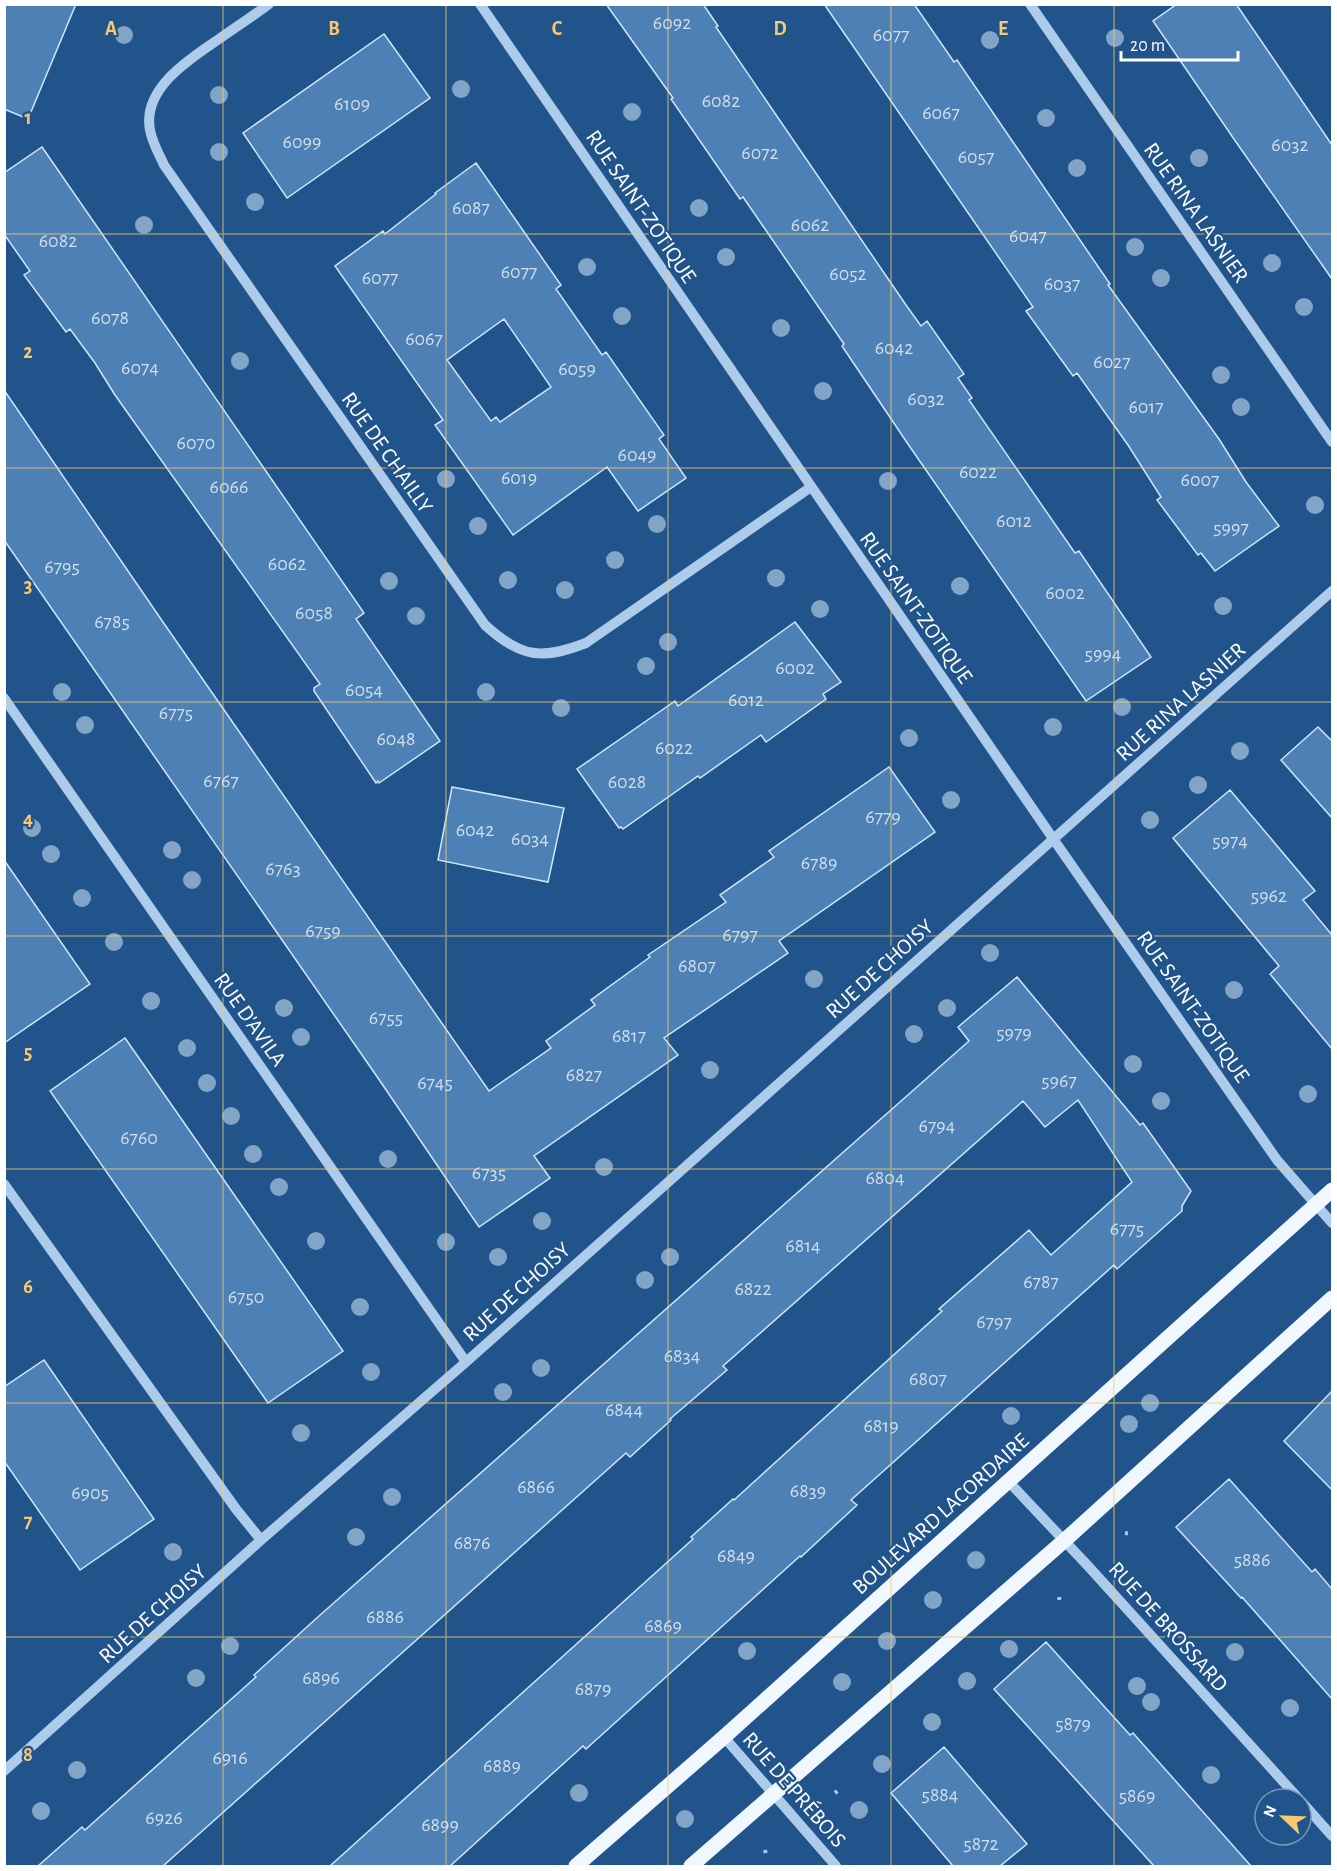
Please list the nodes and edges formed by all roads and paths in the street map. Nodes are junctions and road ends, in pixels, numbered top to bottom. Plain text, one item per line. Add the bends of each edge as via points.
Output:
1 (269, 4) edge
2 (480, 4) edge
3 (1030, 4) edge
4 (1332, 442) edge
5 (812, 487) junction
6 (1332, 591) edge
7 (4, 698) edge
8 (1054, 840) junction
9 (4, 1184) edge
10 (1332, 1190) edge
11 (1316, 1205) junction
12 (1332, 1223) edge
13 (1332, 1298) edge
14 (466, 1362) junction
15 (1009, 1482) junction
16 (1125, 1533) dead end
17 (1131, 1534) dead end
18 (261, 1540) junction
19 (1065, 1540) junction
20 (1060, 1594) dead end
21 (1059, 1600) dead end
22 (724, 1737) junction
23 (4, 1772) edge
24 (1288, 1787) edge
25 (840, 1789) dead end
26 (835, 1792) dead end
27 (773, 1793) junction
28 (1313, 1815) edge
29 (1332, 1836) edge
30 (576, 1866) edge
31 (691, 1866) edge
32 (836, 1866) edge

1 - 5 street, RUE DE CHAILLY via 182,64 168,79 151,112 150,129 155,145 191,204 485,625 497,636 531,653 545,655 586,643
2 - 5 street, RUE SAINT-ZOTIQUE
3 - 4 street, RUE RINA LASNIER
5 - 8 street, RUE SAINT-ZOTIQUE
6 - 8 street, RUE RINA LASNIER
7 - 14 street, RUE D'AVILA
8 - 11 street, RUE SAINT-ZOTIQUE via 1277,1160
8 - 14 street, RUE DE CHOISY
9 - 18 street
10 - 11 main road, BOULEVARD LACORDAIRE
11 - 12 street, RUE SAINT-ZOTIQUE
11 - 15 main road, BOULEVARD LACORDAIRE
13 - 19 main road
14 - 18 street, RUE DE CHOISY
15 - 19 street, RUE DE BROSSARD
15 - 22 main road, BOULEVARD LACORDAIRE
16 - 17 path
18 - 23 street, RUE DE CHOISY
19 - 24 street, RUE DE BROSSARD
19 - 27 main road
20 - 21 path
22 - 27 street, RUE DE PRÉBOIS
22 - 30 main road, BOULEVARD LACORDAIRE
25 - 26 path
27 - 31 main road
27 - 32 street, RUE DE PRÉBOIS
28 - 29 street, RUE DE BROSSARD

